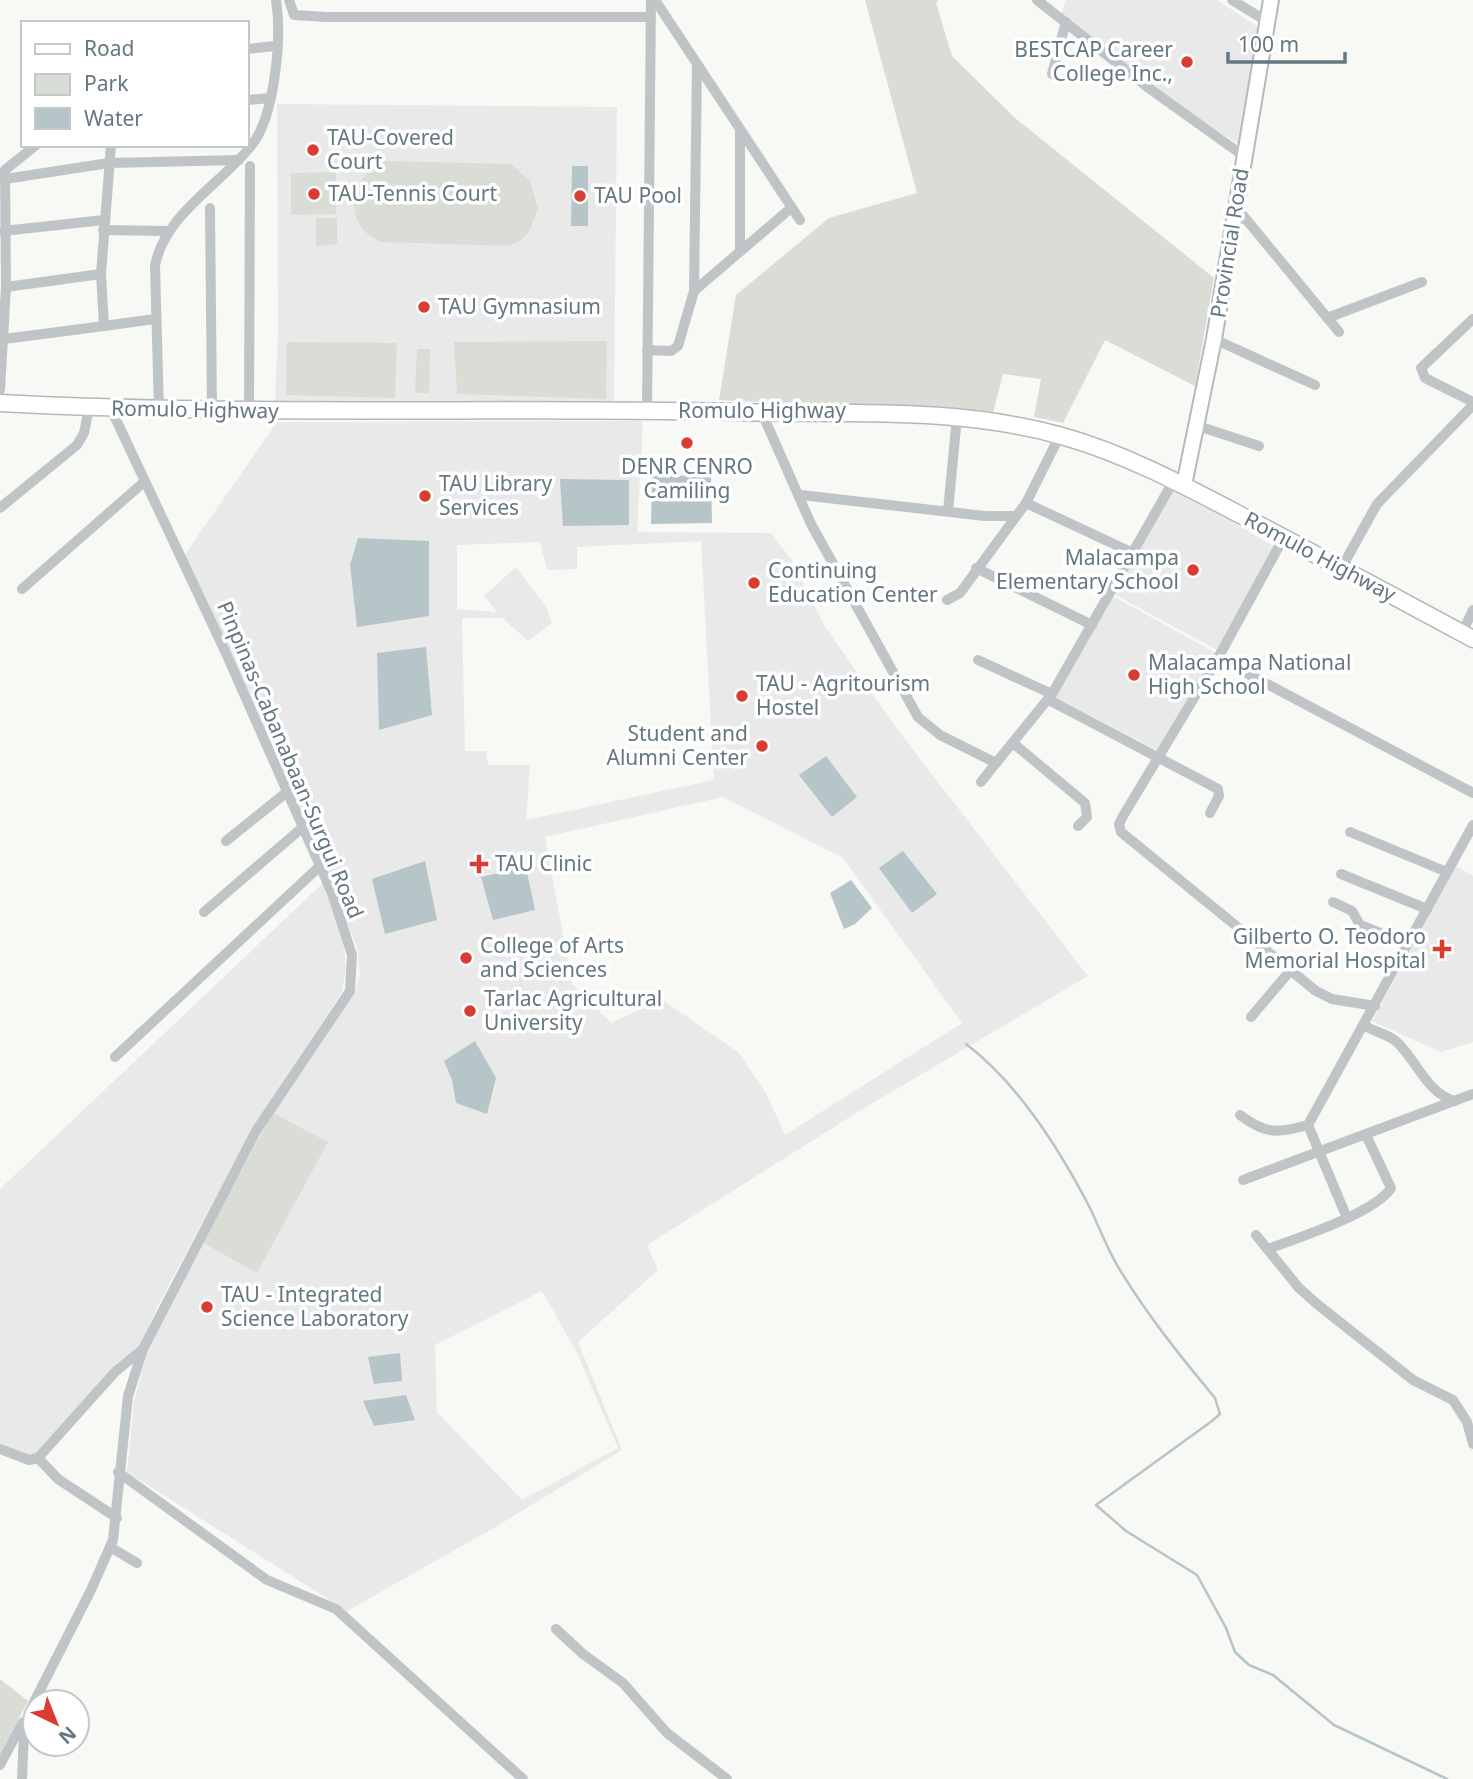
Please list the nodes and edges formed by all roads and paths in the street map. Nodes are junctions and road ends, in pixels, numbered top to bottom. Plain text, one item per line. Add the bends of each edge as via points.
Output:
1 (275, 0) edge
2 (289, 0) edge
3 (653, 0) edge
4 (1037, 0) edge
5 (1232, 0) edge
6 (1271, 0) edge
7 (650, 17) junction
8 (1066, 22) junction
9 (1268, 22) junction
10 (275, 46) junction
11 (248, 49) edge
12 (697, 64) junction
13 (1052, 74) dead end
14 (271, 98) junction
15 (248, 100) edge
16 (740, 129) junction
17 (33, 147) edge
18 (111, 147) edge
19 (1245, 157) junction
20 (239, 160) junction
21 (109, 163) junction
22 (250, 166) dead end
23 (5, 179) junction
24 (1236, 207) junction
25 (210, 208) dead end
26 (791, 208) junction
27 (800, 220) dead end
28 (104, 225) junction
29 (3, 231) junction
30 (167, 231) junction
31 (740, 251) junction
32 (101, 274) junction
33 (1422, 282) dead end
34 (6, 287) junction
35 (694, 291) junction
36 (1327, 318) junction
37 (1473, 318) edge
38 (156, 319) junction
39 (104, 326) junction
40 (1339, 332) dead end
41 (4, 339) junction
42 (1214, 340) junction
43 (647, 350) junction
44 (1315, 385) dead end
45 (0, 390) edge
46 (0, 403) edge
47 (1473, 404) edge
48 (89, 408) junction
49 (111, 409) junction
50 (159, 411) junction
51 (212, 411) junction
52 (249, 411) junction
53 (647, 411) junction
54 (762, 413) junction
55 (957, 417) junction
56 (1195, 425) junction
57 (1060, 435) junction
58 (1259, 446) dead end
59 (144, 482) junction
60 (1179, 482) junction
61 (801, 495) junction
62 (1026, 503) junction
63 (0, 508) edge
64 (948, 511) junction
65 (1016, 516) junction
66 (1283, 537) junction
67 (1131, 552) junction
68 (1342, 567) junction
69 (976, 568) junction
70 (22, 589) dead end
71 (947, 600) dead end
72 (1473, 610) edge
73 (1092, 625) junction
74 (1468, 636) edge
75 (1218, 657) junction
76 (978, 660) dead end
77 (1050, 697) junction
78 (1013, 743) junction
79 (1160, 756) junction
80 (996, 763) junction
81 (981, 782) dead end
82 (287, 792) junction
83 (1473, 793) edge
84 (1210, 813) dead end
85 (1078, 826) dead end
86 (303, 827) junction
87 (1350, 831) dead end
88 (1472, 831) edge
89 (226, 841) dead end
90 (320, 866) junction
91 (1447, 872) junction
92 (1341, 874) dead end
93 (1333, 902) dead end
94 (1427, 908) junction
95 (204, 912) dead end
96 (1408, 944) junction
97 (1290, 971) junction
98 (1375, 1006) junction
99 (1251, 1017) dead end
100 (1364, 1025) junction
101 (115, 1057) dead end
102 (1429, 1084) junction
103 (1473, 1094) edge
104 (1455, 1101) junction
105 (1427, 1111) junction
106 (1240, 1115) dead end
107 (1308, 1125) junction
108 (1366, 1135) junction
109 (1321, 1152) junction
110 (1243, 1180) dead end
111 (1347, 1217) junction
112 (1256, 1235) dead end
113 (1268, 1249) junction
114 (143, 1349) junction
115 (1473, 1444) edge
116 (0, 1449) edge
117 (38, 1458) junction
118 (118, 1472) junction
119 (117, 1518) junction
120 (110, 1548) junction
121 (137, 1563) dead end
122 (556, 1629) dead end
123 (41, 1688) edge
124 (21, 1726) edge
125 (23, 1758) edge
126 (0, 1765) edge
127 (22, 1779) edge
128 (523, 1779) edge
129 (727, 1779) edge

1 - 10 street
2 - 7 street via 296,16
3 - 7 street
3 - 12 street
4 - 8 street
5 - 9 street
6 - 9 main road, Provincial Road
7 - 43 street
8 - 13 street
8 - 19 street
9 - 19 main road, Provincial Road
10 - 11 street
10 - 14 street
12 - 16 street
12 - 35 street
14 - 15 street
14 - 20 street via 262,128
16 - 26 street
16 - 31 street
17 - 23 street via 6,166
18 - 21 street
19 - 24 main road, Provincial Road
20 - 21 street
20 - 30 street
21 - 23 street
21 - 28 street
22 - 52 street
23 - 29 street
24 - 36 street
24 - 42 main road, Provincial Road
25 - 51 street
26 - 27 street
26 - 31 street
28 - 29 street
28 - 30 street
28 - 32 street
29 - 34 street
30 - 38 street via 155,266
31 - 35 street
32 - 34 street
32 - 39 street
33 - 36 street
34 - 41 street
35 - 43 street via 678,346 671,351
36 - 40 street
37 - 47 street via 1421,368 1425,378
38 - 39 street
38 - 50 street
39 - 41 street
41 - 45 street
42 - 44 street
42 - 56 main road, Provincial Road
43 - 53 street
46 - 48 highway, Romulo Highway
47 - 68 street via 1377,504
48 - 49 highway, Romulo Highway
48 - 63 street via 77,445
49 - 50 highway, Romulo Highway
49 - 59 street, Pinpinas-Cabanabaan-Surgui Road
50 - 51 highway, Romulo Highway
51 - 52 highway, Romulo Highway
52 - 53 highway, Romulo Highway
53 - 54 highway, Romulo Highway
54 - 55 highway, Romulo Highway
54 - 61 street
55 - 57 highway, Romulo Highway
55 - 64 street
56 - 58 street
56 - 60 main road, Provincial Road
57 - 60 highway, Romulo Highway
57 - 62 street
59 - 70 street
59 - 82 street, Pinpinas-Cabanabaan-Surgui Road
60 - 66 highway, Romulo Highway
60 - 67 street
61 - 64 street
61 - 80 street via 811,524 918,717 940,735
62 - 65 street
62 - 67 street
64 - 65 street
65 - 69 street
66 - 68 highway, Romulo Highway
66 - 75 street
67 - 73 street
68 - 74 highway, Romulo Highway
69 - 71 street via 960,593
69 - 73 street
72 - 74 street
73 - 77 street
75 - 79 street
75 - 83 street
76 - 77 street
77 - 78 street
77 - 79 street
78 - 80 street
78 - 85 street via 1085,803 1087,817
79 - 84 street via 1218,789
79 - 97 street via 1123,816 1121,832
80 - 81 street
82 - 86 street, Pinpinas-Cabanabaan-Surgui Road
82 - 89 street
86 - 90 street, Pinpinas-Cabanabaan-Surgui Road
86 - 95 street
87 - 91 street
88 - 91 street
90 - 101 street
90 - 114 street, Pinpinas-Cabanabaan-Surgui Road via 352,955 350,991 256,1130
91 - 94 street
92 - 94 street
93 - 96 street via 1352,911 1360,925
94 - 96 street
96 - 98 street
97 - 98 street via 1332,999
97 - 99 street
98 - 100 street
100 - 102 street via 1397,1042
100 - 107 street
102 - 104 street via 1442,1097
102 - 105 street
103 - 104 street
104 - 105 street
105 - 108 street
106 - 107 street via 1270,1132
107 - 109 street
108 - 109 street
108 - 111 street via 1391,1188 1386,1196
109 - 110 street
109 - 111 street
111 - 113 street
112 - 113 street
113 - 115 street via 1317,1304 1413,1380 1453,1400 1467,1422
114 - 117 street via 114,1372
114 - 118 street, Pinpinas-Cabanabaan-Surgui Road via 128,1396
116 - 117 street via 29,1460
117 - 119 street via 58,1479
118 - 119 street, Pinpinas-Cabanabaan-Surgui Road
118 - 128 street via 267,1580 336,1609
119 - 120 street, Pinpinas-Cabanabaan-Surgui Road
120 - 121 street
120 - 123 street, Pinpinas-Cabanabaan-Surgui Road
122 - 129 street via 623,1683 667,1733
124 - 126 street
125 - 127 street, Pinpinas-Cabanabaan-Surgui Road

